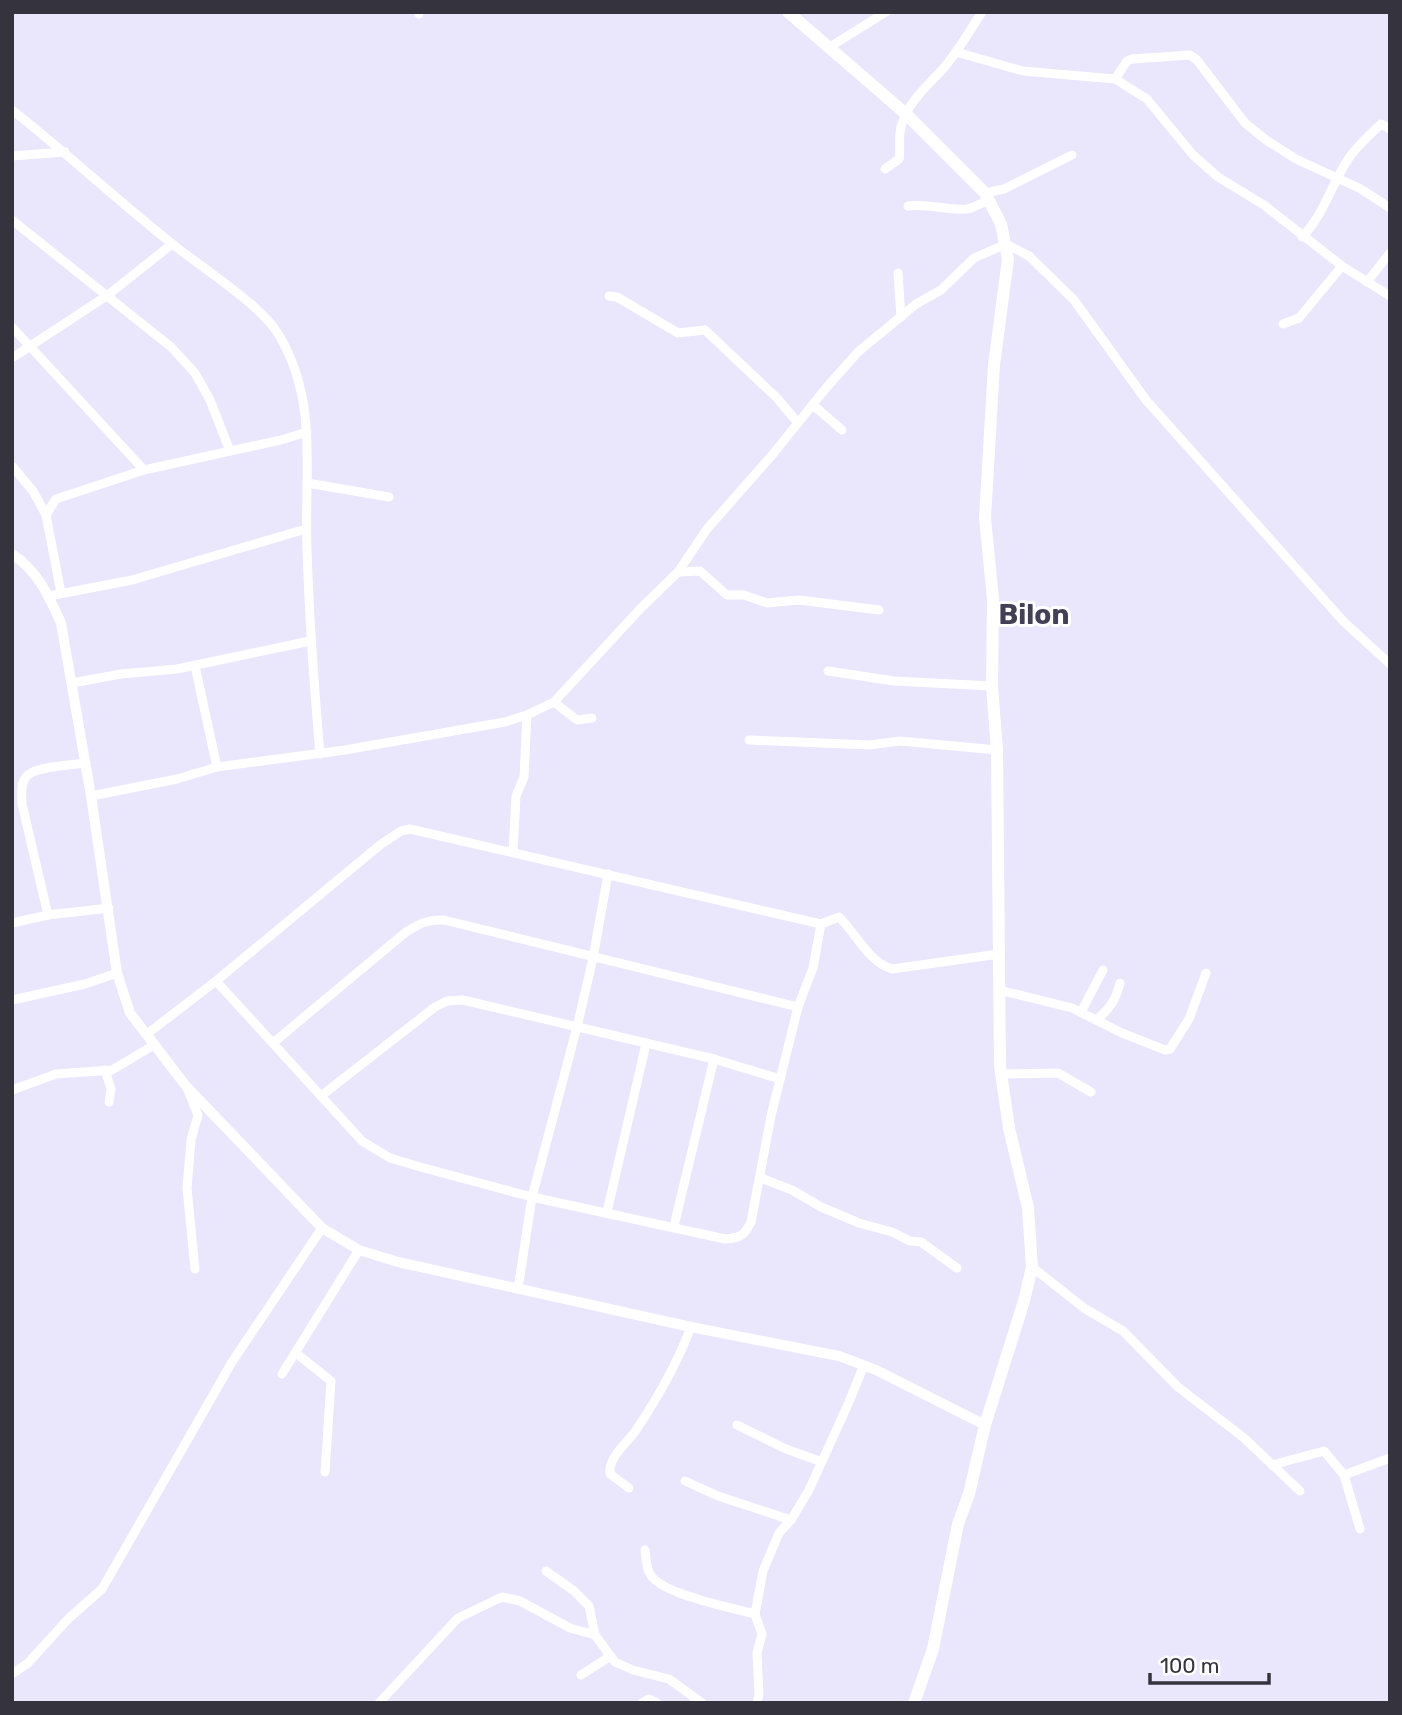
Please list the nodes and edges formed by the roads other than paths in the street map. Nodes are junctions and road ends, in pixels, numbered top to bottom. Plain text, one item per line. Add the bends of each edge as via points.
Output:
1 (788, 12) edge
2 (886, 12) edge
3 (982, 12) edge
4 (828, 48) junction
5 (956, 52) junction
6 (1115, 79) junction
7 (12, 110) edge
8 (906, 114) junction
9 (1390, 129) edge
10 (65, 152) junction
11 (1072, 155) dead end
12 (12, 156) edge
13 (885, 169) dead end
14 (1338, 177) junction
15 (987, 198) junction
16 (908, 206) dead end
17 (1390, 208) edge
18 (12, 220) edge
19 (1302, 237) junction
20 (172, 244) junction
21 (1006, 244) junction
22 (1390, 253) edge
23 (1342, 266) junction
24 (898, 273) dead end
25 (1367, 282) junction
26 (108, 295) junction
27 (609, 296) dead end
28 (1390, 296) edge
29 (901, 317) junction
30 (1283, 324) dead end
31 (12, 327) edge
32 (30, 348) junction
33 (12, 358) edge
34 (813, 405) junction
35 (798, 423) junction
36 (842, 430) dead end
37 (307, 432) junction
38 (230, 451) junction
39 (12, 466) edge
40 (144, 470) junction
41 (307, 483) junction
42 (36, 496) junction
43 (389, 497) dead end
44 (56, 499) junction
45 (46, 515) junction
46 (306, 529) junction
47 (12, 554) edge
48 (678, 572) junction
49 (61, 593) junction
50 (49, 596) junction
51 (879, 610) dead end
52 (310, 642) junction
53 (1390, 664) edge
54 (195, 666) junction
55 (828, 671) dead end
56 (72, 682) junction
57 (992, 686) junction
58 (554, 702) junction
59 (527, 715) junction
60 (592, 718) dead end
61 (749, 740) dead end
62 (998, 750) junction
63 (320, 754) junction
64 (86, 763) junction
65 (217, 767) junction
66 (92, 796) junction
67 (513, 852) junction
68 (608, 874) junction
69 (109, 908) junction
70 (48, 915) junction
71 (12, 923) edge
72 (821, 924) junction
73 (999, 954) junction
74 (593, 958) junction
75 (1103, 970) dead end
76 (117, 972) junction
77 (1206, 973) dead end
78 (216, 981) junction
79 (1120, 983) dead end
80 (999, 990) junction
81 (12, 1000) edge
82 (798, 1007) junction
83 (1081, 1012) junction
84 (1097, 1019) junction
85 (577, 1027) junction
86 (147, 1034) junction
87 (273, 1043) junction
88 (646, 1044) junction
89 (154, 1045) junction
90 (714, 1059) junction
91 (105, 1070) junction
92 (1001, 1073) junction
93 (780, 1079) junction
94 (186, 1086) junction
95 (12, 1090) edge
96 (1091, 1092) dead end
97 (321, 1096) junction
98 (109, 1102) dead end
99 (761, 1178) junction
100 (532, 1197) junction
101 (607, 1212) junction
102 (674, 1226) junction
103 (322, 1228) junction
104 (359, 1250) junction
105 (1032, 1267) junction
106 (957, 1268) dead end
107 (195, 1269) dead end
108 (519, 1289) junction
109 (691, 1327) junction
110 (296, 1353) junction
111 (863, 1365) junction
112 (282, 1374) dead end
113 (737, 1425) dead end
114 (985, 1426) junction
115 (1390, 1458) edge
116 (822, 1462) junction
117 (1272, 1465) junction
118 (325, 1472) dead end
119 (1344, 1475) junction
120 (685, 1481) dead end
121 (629, 1488) dead end
122 (1300, 1491) dead end
123 (791, 1520) junction
124 (1360, 1529) dead end
125 (645, 1550) dead end
126 (546, 1571) dead end
127 (755, 1614) junction
128 (595, 1635) junction
129 (608, 1655) junction
130 (12, 1674) edge
131 (581, 1675) dead end
132 (379, 1703) edge
133 (642, 1703) edge
134 (657, 1703) edge
135 (702, 1703) edge
136 (757, 1703) edge
137 (914, 1703) edge

1 - 4 main road
2 - 4 street
3 - 5 street
4 - 8 main road
5 - 6 street via 1023,71
5 - 8 street
6 - 14 street via 1132,59 1191,55 1245,123 1296,159
6 - 19 street via 1147,99 1217,177 1264,205
7 - 10 street
8 - 13 street via 899,159
8 - 15 main road
9 - 14 street via 1381,124
10 - 12 street
10 - 20 street
11 - 15 street
14 - 17 street
14 - 19 street via 1322,211
15 - 16 street via 968,209
15 - 21 main road via 1002,224
18 - 26 street
19 - 23 street
20 - 26 street
20 - 37 street via 262,314 279,334 304,398
21 - 29 street via 974,258 941,290
21 - 53 street via 1029,256 1074,300 1163,420 1344,622
21 - 57 main road via 985,518 993,599
22 - 25 street
23 - 25 street
23 - 30 street via 1298,318
24 - 29 street
25 - 28 street
26 - 32 street
26 - 38 street via 195,373
27 - 35 street via 678,332 705,330 778,398
29 - 34 street via 850,359
31 - 32 street
32 - 33 street
32 - 40 street
34 - 35 street
34 - 36 street
35 - 48 street via 707,529
37 - 38 street
37 - 41 street
38 - 40 street
39 - 42 street
40 - 44 street
41 - 43 street
41 - 46 street
42 - 44 street
42 - 45 street
44 - 45 street
45 - 49 street
46 - 49 street via 132,580
46 - 52 street
47 - 50 street via 26,564
48 - 51 street via 700,571 727,595 767,603 799,600
48 - 58 street
49 - 50 street
50 - 56 street via 61,623
52 - 54 street
52 - 63 street
54 - 56 street
54 - 65 street
55 - 57 street via 894,681
56 - 64 street
57 - 62 main road
58 - 59 street
58 - 60 street via 576,720
59 - 63 street via 451,733
59 - 67 street
61 - 62 street via 900,741
62 - 73 main road
63 - 65 street
64 - 66 street
64 - 70 street via 33,771 22,786 22,804
65 - 66 street
66 - 69 street
67 - 68 street
67 - 78 street via 410,829 401,831
68 - 72 street
68 - 74 street
69 - 70 street
69 - 76 street
70 - 71 street
72 - 73 street via 839,917 867,951 892,969
72 - 82 street via 813,968
73 - 80 main road
74 - 82 street
74 - 85 street
74 - 87 street via 443,920 422,922
75 - 83 street
76 - 81 street
76 - 86 street via 130,1013
77 - 84 street via 1189,1019 1170,1049 1138,1040
78 - 86 street
78 - 87 street
79 - 84 street via 1109,1010
80 - 83 street
80 - 92 main road
82 - 93 street
83 - 84 street
85 - 88 street
85 - 97 street via 463,1000 447,1002
85 - 100 street
86 - 89 street
87 - 97 street
88 - 90 street
88 - 101 street
89 - 91 street
89 - 94 street
90 - 93 street
90 - 102 street
91 - 95 street via 56,1074
91 - 98 street via 111,1088
92 - 96 street via 1058,1073
92 - 105 main road via 1028,1208
93 - 99 street
94 - 103 street
94 - 107 street via 198,1115 187,1188
97 - 100 street via 362,1141 390,1158
99 - 102 street via 751,1222 740,1238
99 - 106 street via 859,1223 921,1242
100 - 101 street
100 - 108 street
101 - 102 street
103 - 104 street
103 - 130 street via 232,1362 108,1581
104 - 108 street
104 - 110 street
105 - 114 main road
105 - 117 street via 1084,1308 1123,1331 1178,1387
108 - 109 street
109 - 111 street via 839,1356
109 - 121 street via 674,1370 612,1461 610,1474
110 - 112 street
110 - 118 street via 331,1381
111 - 114 street
111 - 116 street
113 - 116 street
114 - 137 main road via 958,1524 933,1649
115 - 119 street
116 - 123 street
117 - 119 street via 1324,1451
117 - 122 street
119 - 124 street
120 - 123 street
123 - 127 street via 779,1532 763,1571
125 - 127 street via 649,1572 660,1584
126 - 128 street via 589,1606
127 - 136 street via 762,1634 757,1653
128 - 129 street
128 - 132 street via 502,1597 458,1618
129 - 131 street
129 - 135 street via 633,1670 669,1679
133 - 134 street via 649,1699

